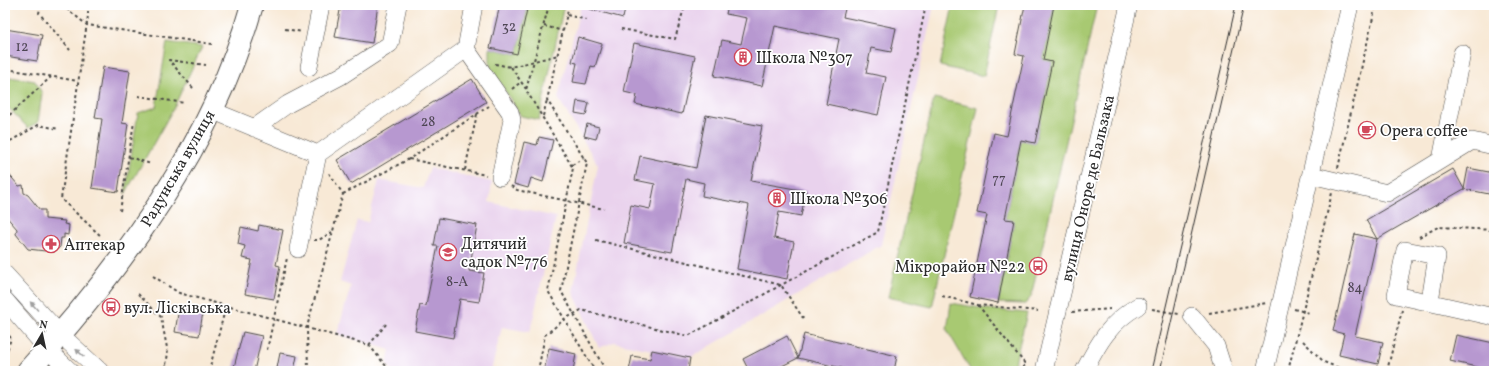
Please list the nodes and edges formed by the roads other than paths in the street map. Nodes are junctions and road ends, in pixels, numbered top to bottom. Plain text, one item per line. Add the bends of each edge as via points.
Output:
1 (252, 5) edge
2 (321, 5) edge
3 (398, 5) edge
4 (474, 5) edge
5 (1129, 5) edge
6 (1350, 5) edge
7 (1462, 53) dead end
8 (469, 55) junction
9 (309, 67) dead end
10 (212, 110) junction
11 (254, 128) junction
12 (1494, 146) edge
13 (318, 154) junction
14 (1441, 160) junction
15 (1311, 175) junction
16 (500, 177) dead end
17 (295, 248) road end
18 (5, 274) edge
19 (5, 300) edge
20 (1430, 301) junction
21 (1138, 306) road end
22 (1192, 316) road end
23 (1494, 317) edge
24 (54, 342) junction
25 (28, 371) edge
26 (70, 371) edge
27 (100, 371) edge
28 (1044, 371) edge
29 (1084, 371) edge
30 (1224, 371) edge
31 (1265, 371) edge

1 - 10 main road, Радунська вулиця via 235,59
2 - 9 street
3 - 11 street via 390,44 341,76 288,104
4 - 8 street
5 - 28 street, вулиця Оноре де Бальзака
6 - 15 street
7 - 14 street
8 - 13 street
8 - 16 street via 510,112 512,120
10 - 11 street
10 - 24 main road, Радунська вулиця via 183,164 143,227
11 - 13 street
12 - 14 street via 1472,141
13 - 17 street
14 - 15 street via 1387,193
15 - 31 street
24 -> 18 street
19 - 24 street
20 - 20 street via 1396,295 1405,250 1437,256
20 - 23 street
21 - 29 street via 1123,315 1100,340
22 - 30 street via 1216,346
24 - 25 main road, Радунська вулиця
24 - 26 street
27 -> 24 street

